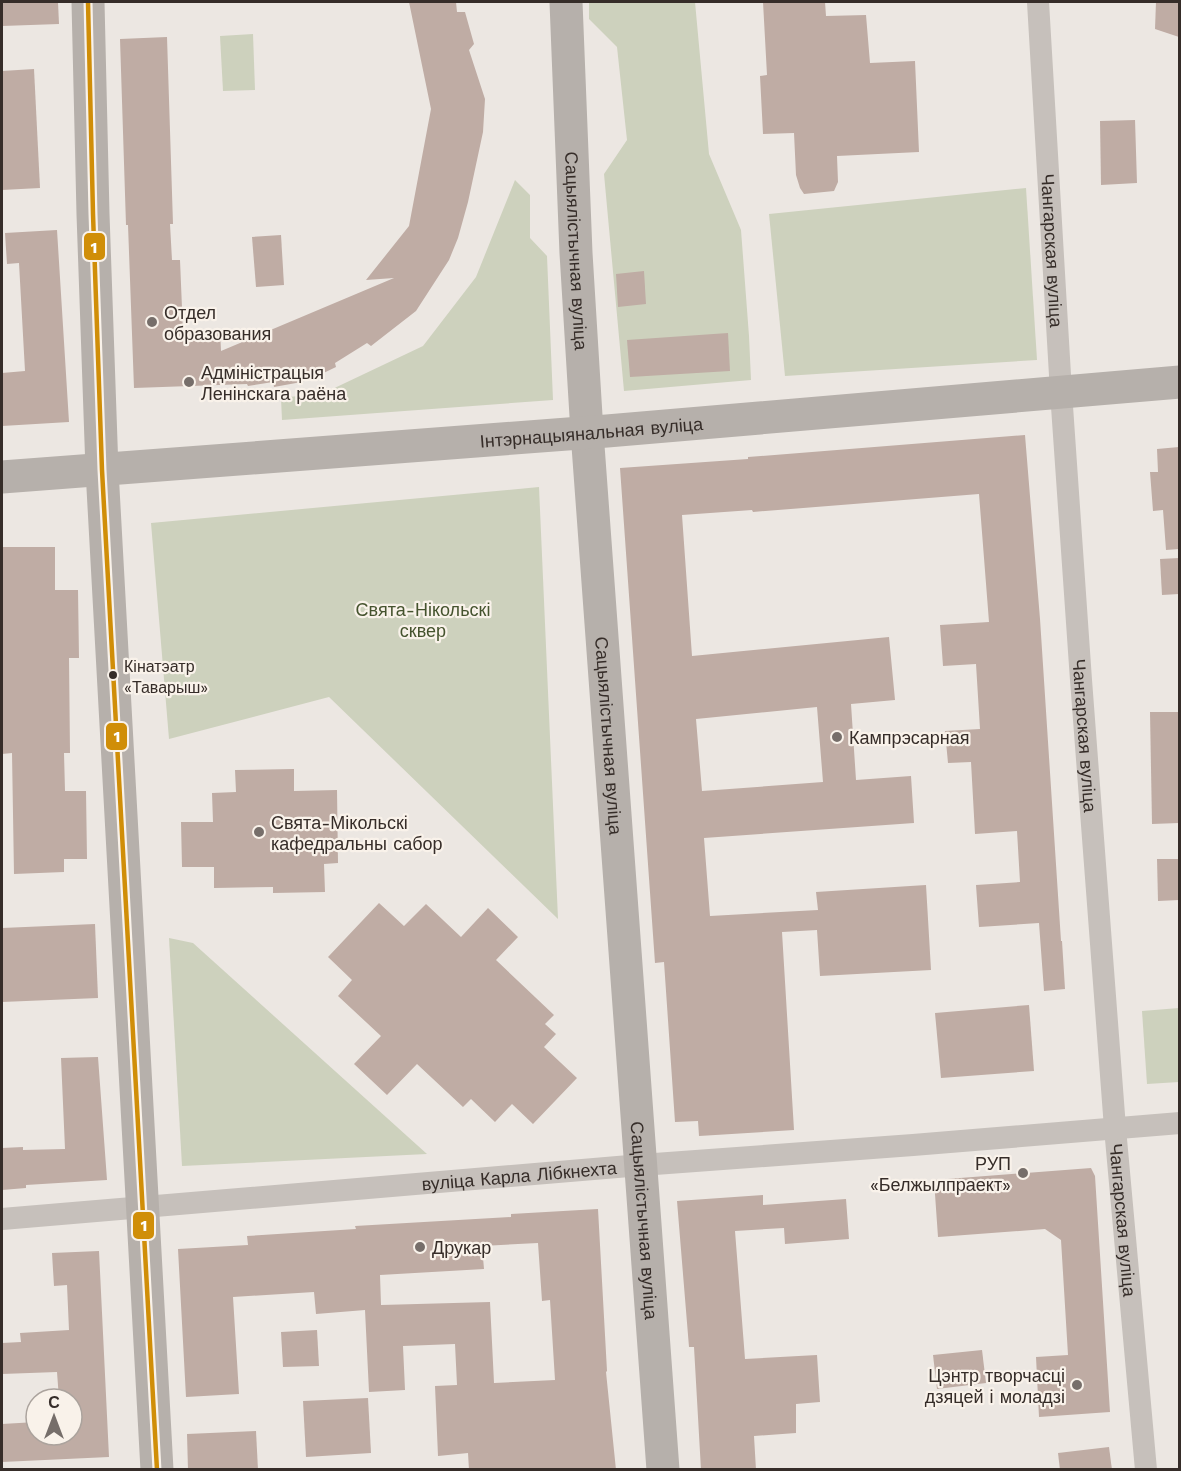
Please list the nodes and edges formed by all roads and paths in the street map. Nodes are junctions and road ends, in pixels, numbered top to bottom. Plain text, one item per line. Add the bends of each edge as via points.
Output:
1 (88, 2) edge
2 (566, 2) edge
3 (1038, 2) edge
4 (1179, 382) edge
5 (1061, 392) junction
6 (588, 432) junction
7 (102, 470) junction
8 (2, 477) edge
9 (1179, 1123) edge
10 (1115, 1128) junction
11 (641, 1165) junction
12 (143, 1208) junction
13 (2, 1219) edge
14 (157, 1470) edge
15 (663, 1470) edge
16 (1146, 1470) edge

1 - 7 street
2 - 6 street, Сацыялістычная вуліца
3 - 5 street, Чангарская вуліца
4 - 5 street, Інтэрнацыянальная вуліца
5 - 6 street, Інтэрнацыянальная вуліца
5 - 10 street, Чангарская вуліца
6 - 7 street, Інтэрнацыянальная вуліца
6 - 11 street, Сацыялістычная вуліца
7 - 8 street, Інтэрнацыянальная вуліца
7 - 12 street
9 - 10 street, вуліца Карла Лібкнехта
10 - 11 street, вуліца Карла Лібкнехта
10 - 16 street, Чангарская вуліца
11 - 12 street, вуліца Карла Лібкнехта
11 - 15 street, Сацыялістычная вуліца
12 - 13 street, вуліца Карла Лібкнехта
12 - 14 street

